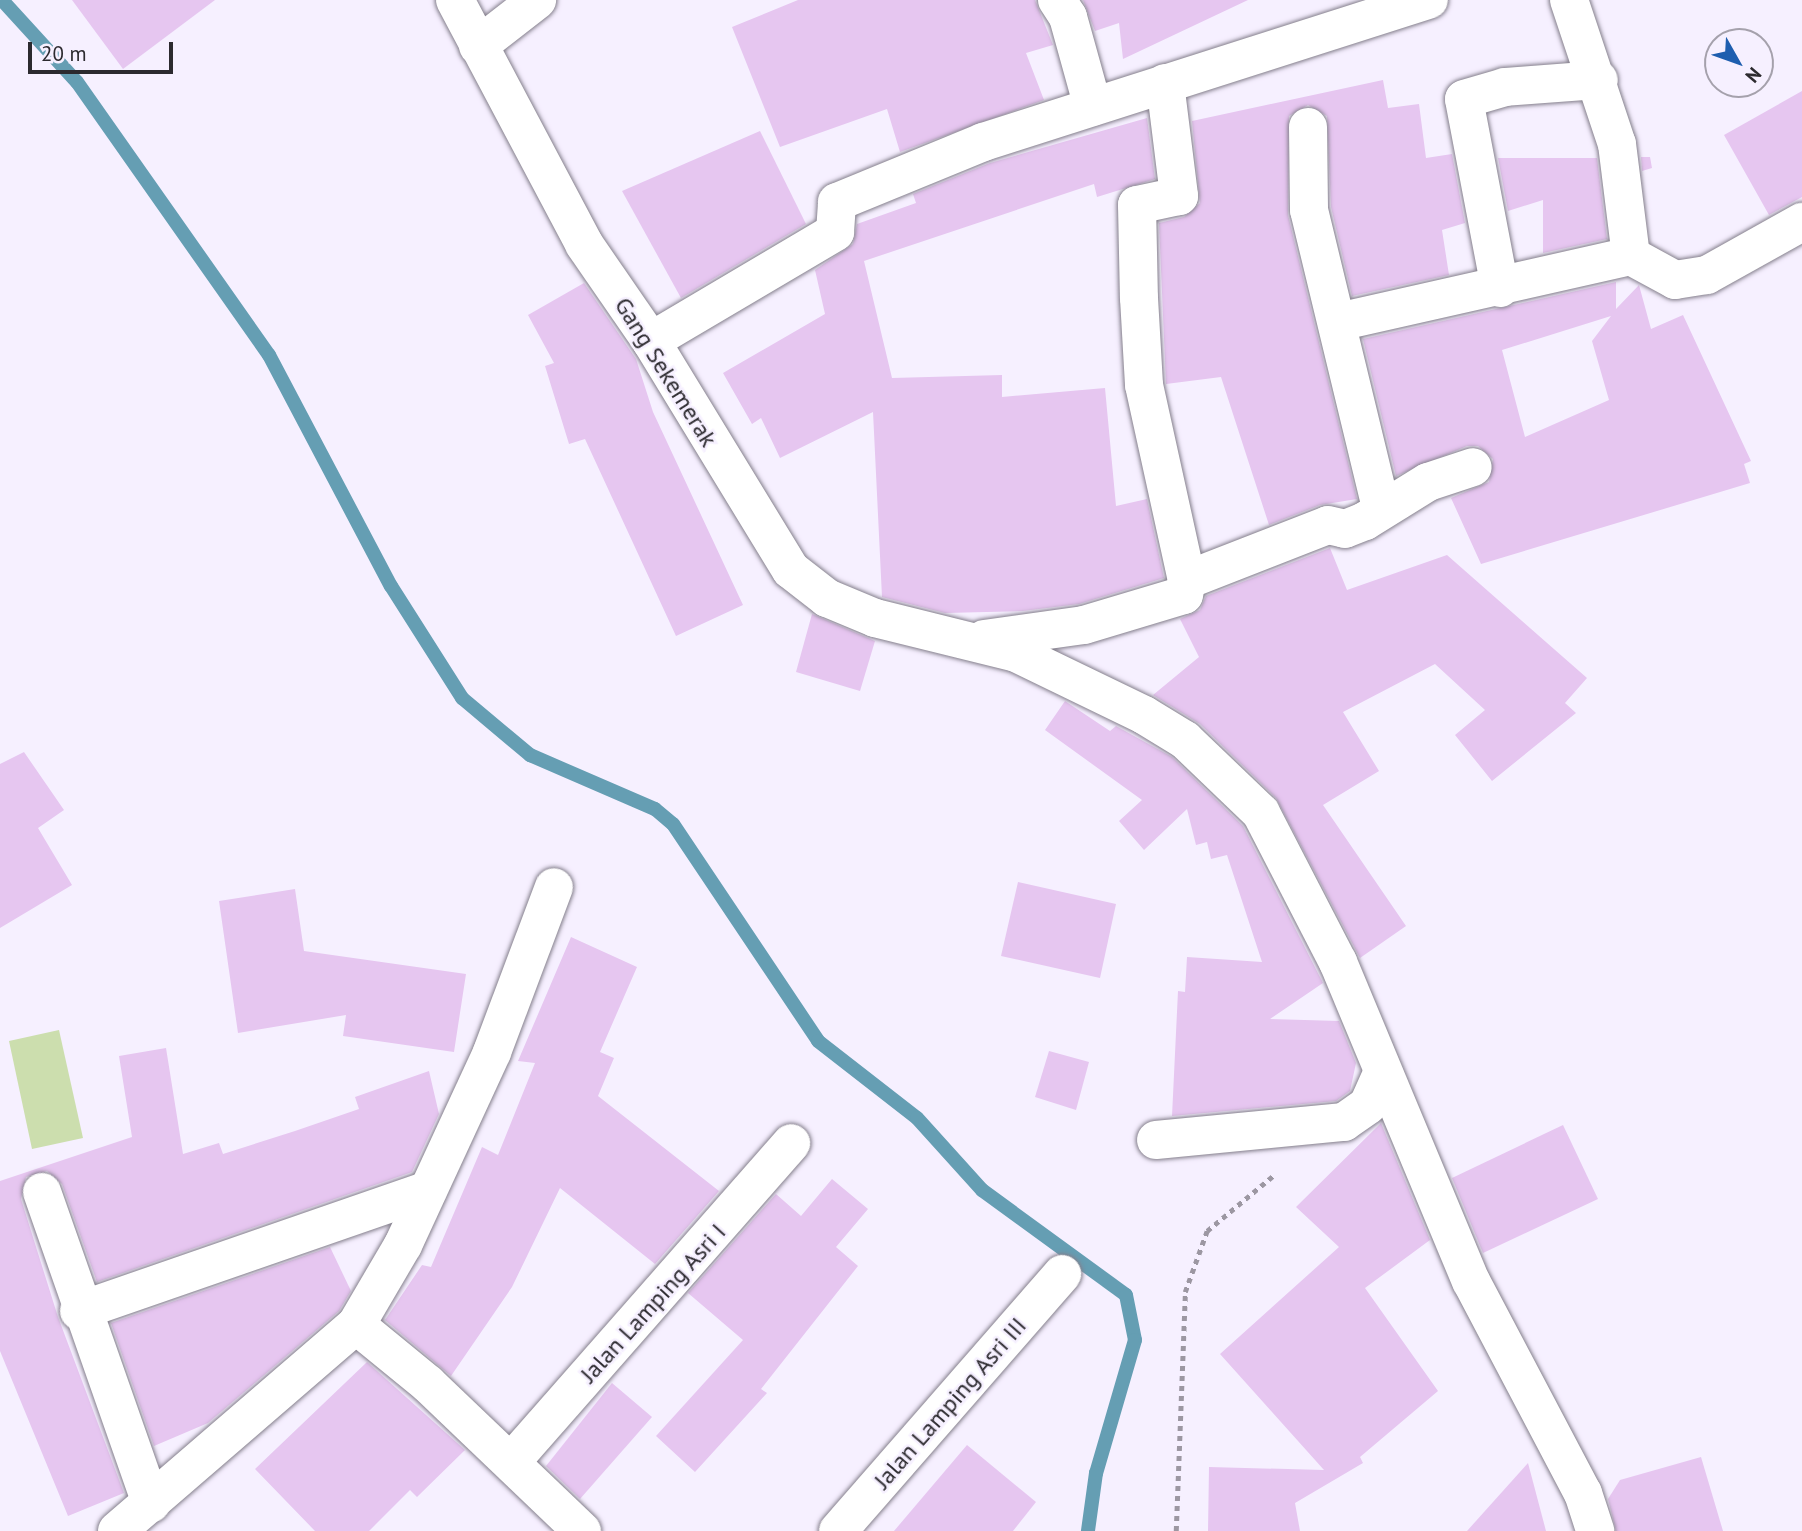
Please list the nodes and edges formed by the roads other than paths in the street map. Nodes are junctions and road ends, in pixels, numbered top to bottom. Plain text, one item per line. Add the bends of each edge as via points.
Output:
1 (455, 0) edge
2 (537, 0) edge
3 (1057, 0) edge
4 (1429, 0) edge
5 (1569, 0) edge
6 (478, 46) junction
7 (1599, 80) junction
8 (1165, 83) junction
9 (1093, 107) junction
10 (1308, 127) dead end
11 (1802, 222) edge
12 (1631, 256) junction
13 (1500, 288) junction
14 (1338, 322) junction
15 (651, 341) junction
16 (1473, 467) dead end
17 (1381, 507) junction
18 (1187, 580) junction
19 (968, 641) junction
20 (554, 887) dead end
21 (1381, 1076) junction
22 (1156, 1140) dead end
23 (791, 1143) dead end
24 (428, 1190) junction
25 (42, 1192) dead end
26 (1062, 1274) dead end
27 (79, 1311) junction
28 (356, 1325) junction
29 (512, 1461) junction
30 (151, 1503) junction
31 (117, 1531) edge
32 (582, 1531) edge
33 (838, 1531) edge
34 (1595, 1531) edge

1 - 6 street, Gang Sekemerak
2 - 6 street
3 - 9 street via 1068,18
4 - 8 street
5 - 7 street
6 - 15 street, Gang Sekemerak via 584,244
7 - 12 street via 1617,144
7 - 13 street via 1505,87 1464,99
8 - 9 street
8 - 18 street via 1179,196 1137,205 1139,298 1144,385
9 - 15 street via 984,142 837,202 835,232
10 - 14 street via 1309,210
11 - 12 street via 1707,275 1675,280
12 - 13 street
13 - 14 street
14 - 17 street via 1366,461
15 - 19 street, Gang Sekemerak via 791,570 827,598 875,618
16 - 17 street
17 - 18 street via 1355,525 1328,524
18 - 19 street via 1184,595 1084,625
19 - 21 street, Gang Sekemerak via 1016,653 1144,715 1228,777 1278,841 1338,961
20 - 24 street via 492,1052
21 - 22 street via 1368,1105 1344,1122
21 - 34 street, Gang Sekemerak via 1471,1281 1583,1493
23 - 29 street, Jalan Lamping Asri I
24 - 27 street
24 - 28 street
25 - 27 street
26 - 33 street, Jalan Lamping Asri III
27 - 30 street
28 - 29 street
28 - 30 street
29 - 32 street
30 - 31 street

